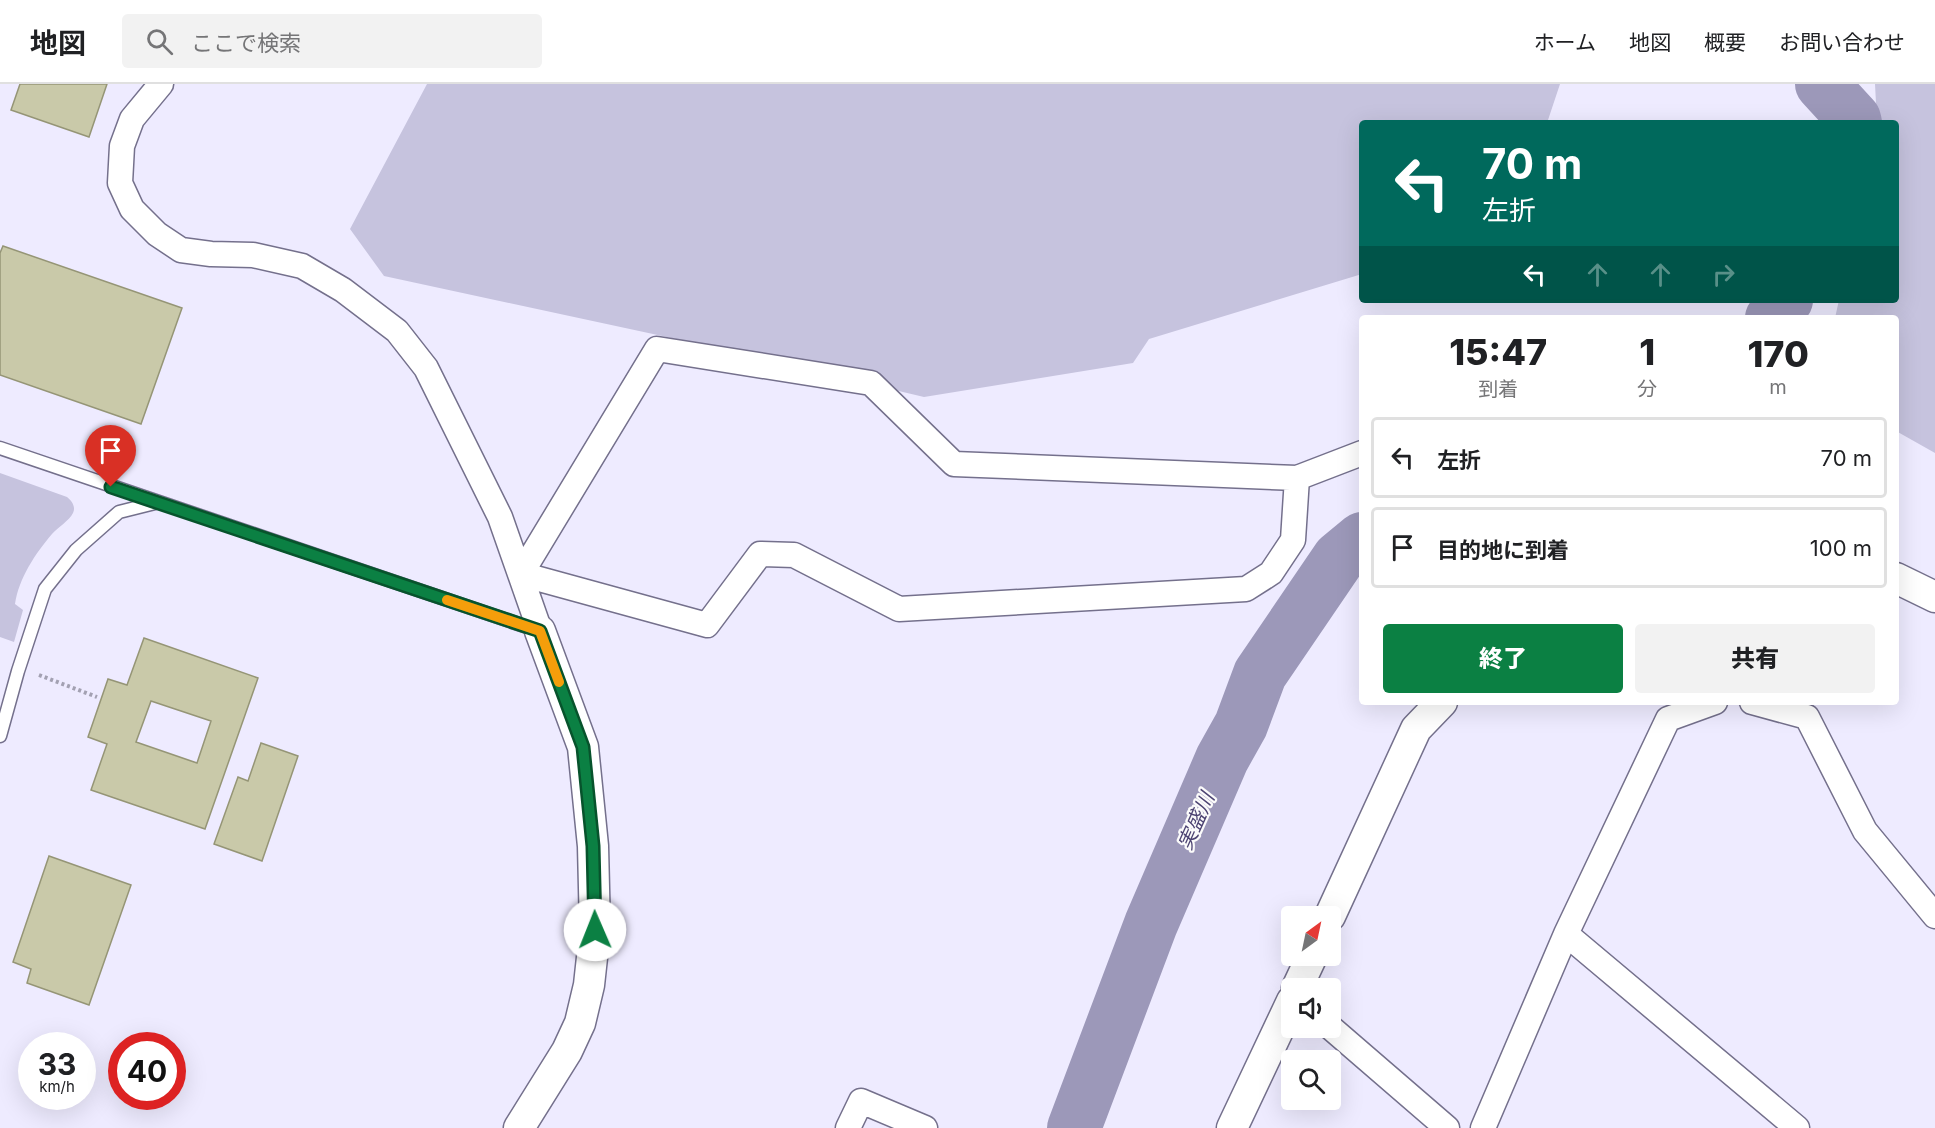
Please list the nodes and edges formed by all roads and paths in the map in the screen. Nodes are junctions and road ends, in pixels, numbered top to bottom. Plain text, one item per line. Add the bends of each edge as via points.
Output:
1 (161, 84) edge
2 (0, 448) edge
3 (1359, 454) edge
4 (1298, 478) junction
5 (156, 502) junction
6 (521, 574) junction
7 (1899, 579) edge
8 (1935, 597) edge
9 (540, 631) junction
10 (33, 673) dead end
11 (98, 697) dead end
12 (1439, 705) edge
13 (1707, 705) edge
14 (1763, 705) edge
15 (0, 736) edge
16 (1335, 906) edge
17 (1935, 916) edge
18 (1566, 934) junction
19 (1281, 1024) edge
20 (1341, 1036) edge
21 (519, 1128) edge
22 (848, 1128) edge
23 (925, 1128) edge
24 (1232, 1128) edge
25 (1447, 1128) edge
26 (1484, 1128) edge
27 (1797, 1128) edge

1 - 6 street via 132,119 122,146 120,183 132,209 157,234 181,249 253,255 302,266 343,290 397,331 426,368 500,517
2 - 5 lane
3 - 4 street
4 - 6 street via 1293,540 1271,573 1246,589 899,609 794,555 760,554 707,626
4 - 6 street via 954,464 871,383 657,349
5 - 9 lane
5 - 15 lane via 119,512 76,550 45,589
6 - 9 street
7 - 8 street
9 - 21 street via 583,747 593,846 595,930 580,1023
10 - 11 path
12 - 16 street via 1416,729
13 - 18 street via 1668,719
14 - 17 street via 1808,717 1865,831
18 - 26 street
18 - 27 street
19 - 24 street
20 - 25 street
22 - 23 street via 861,1101

